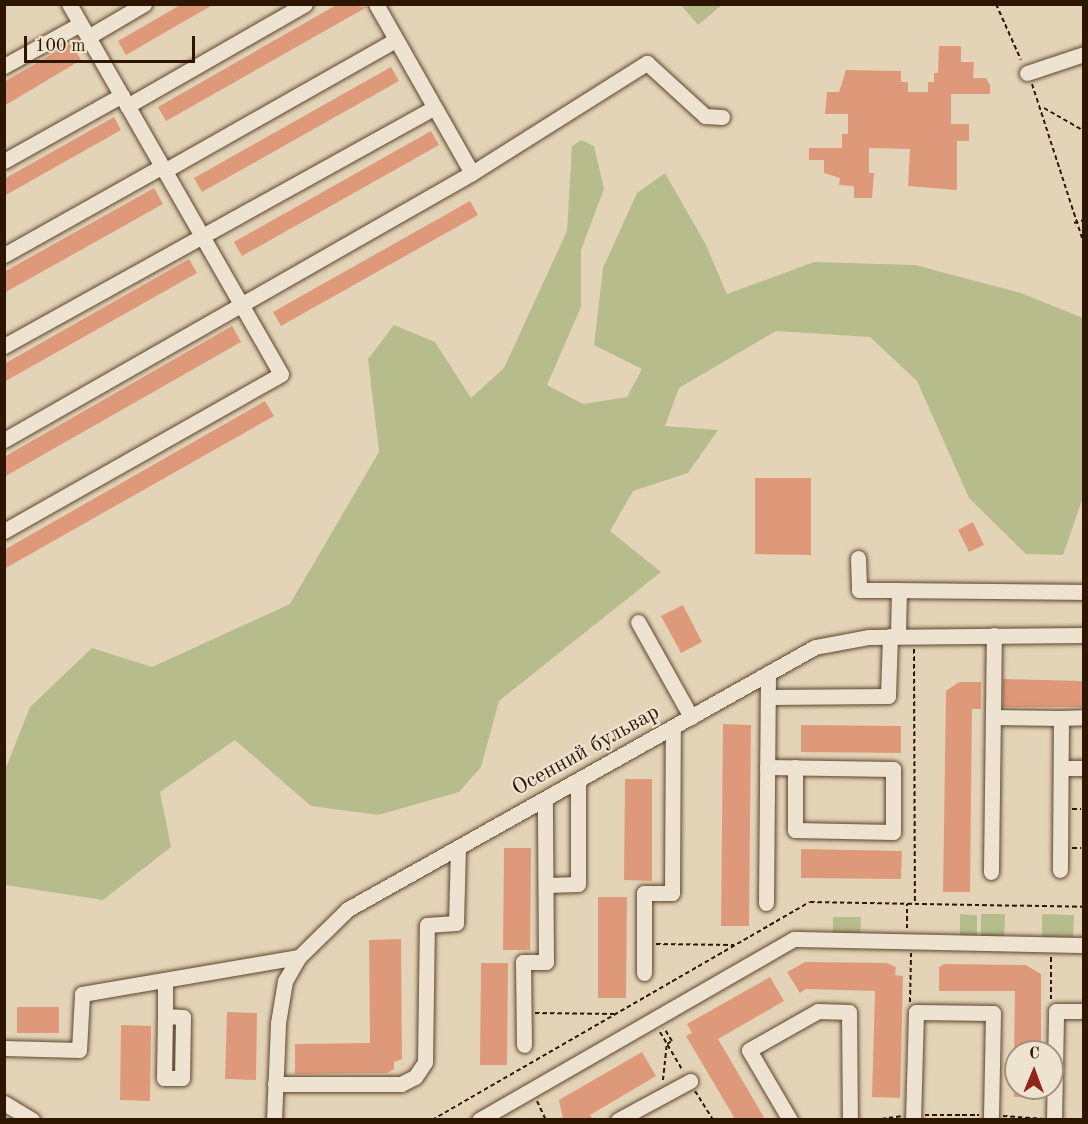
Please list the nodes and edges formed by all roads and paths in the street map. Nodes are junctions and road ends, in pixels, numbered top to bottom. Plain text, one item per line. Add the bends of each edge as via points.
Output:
1 (69, 4) edge
2 (144, 4) edge
3 (305, 4) edge
4 (376, 4) edge
5 (996, 4) edge
6 (84, 31) junction
7 (396, 40) junction
8 (1083, 54) edge
9 (4, 66) edge
10 (1027, 73) junction
11 (124, 100) junction
12 (434, 108) junction
13 (1043, 108) junction
14 (722, 117) dead end
15 (1083, 131) edge
16 (4, 161) edge
17 (162, 169) junction
18 (472, 173) junction
19 (1083, 220) edge
20 (1074, 223) junction
21 (200, 236) junction
22 (1083, 244) edge
23 (4, 255) edge
24 (240, 305) junction
25 (4, 346) edge
26 (4, 440) edge
27 (4, 531) edge
28 (858, 558) dead end
29 (899, 590) junction
30 (1083, 592) edge
31 (638, 622) dead end
32 (994, 635) junction
33 (1083, 635) edge
34 (894, 636) junction
35 (914, 637) junction
36 (768, 673) junction
37 (768, 697) junction
38 (691, 717) junction
39 (993, 717) junction
40 (1083, 717) edge
41 (1061, 718) junction
42 (672, 728) junction
43 (767, 767) junction
44 (795, 767) junction
45 (1061, 768) junction
46 (1083, 768) edge
47 (578, 781) junction
48 (545, 799) junction
49 (458, 849) junction
50 (1060, 870) dead end
51 (992, 872) dead end
52 (546, 885) junction
53 (766, 903) dead end
54 (907, 904) junction
55 (915, 904) junction
56 (1083, 907) edge
57 (907, 941) junction
58 (644, 943) junction
59 (1051, 944) junction
60 (737, 945) junction
61 (1083, 945) edge
62 (299, 957) junction
63 (644, 973) dead end
64 (165, 980) junction
65 (1051, 981) dead end
66 (1083, 1011) edge
67 (523, 1013) junction
68 (617, 1014) junction
69 (165, 1017) dead end
70 (657, 1017) junction
71 (524, 1045) dead end
72 (4, 1048) edge
73 (690, 1082) dead end
74 (662, 1083) dead end
75 (275, 1084) junction
76 (531, 1090) junction
77 (4, 1103) edge
78 (913, 1117) edge
79 (991, 1117) edge
80 (32, 1119) edge
81 (274, 1119) edge
82 (432, 1119) edge
83 (479, 1119) edge
84 (546, 1119) edge
85 (618, 1119) edge
86 (790, 1119) edge
87 (850, 1119) edge
88 (874, 1119) edge
89 (1044, 1119) edge
90 (1054, 1119) edge

1 - 6 street
2 - 6 street
3 - 11 street
4 - 7 street
5 - 10 path
6 - 9 street
6 - 11 street
7 - 12 street
7 - 17 street
8 - 10 street
10 - 13 path
11 - 16 street
11 - 17 street
12 - 18 street
12 - 21 street
13 - 15 path
13 - 20 path
14 - 18 street via 705,116 647,63
17 - 21 street
17 - 23 street
18 - 24 street
19 - 20 path
20 - 22 path
21 - 24 street
21 - 25 street
24 - 26 street
24 - 27 street via 281,374
28 - 29 street via 859,590
29 - 30 street
29 - 34 street
31 - 38 street
32 - 33 street, Осенний бульвар
32 - 35 street, Осенний бульвар
32 - 39 street
34 - 35 street, Осенний бульвар
34 - 36 street, Осенний бульвар via 831,641
34 - 37 street via 888,696
35 - 55 path
36 - 37 street
36 - 38 street, Осенний бульвар
37 - 43 street
38 - 42 street, Осенний бульвар
39 - 41 street
39 - 51 street
40 - 41 street
41 - 45 street
42 - 47 street, Осенний бульвар
42 - 58 street via 672,893 644,893
43 - 44 street
43 - 53 street
44 - 44 street via 893,768 893,832 795,830
45 - 46 street
45 - 50 street
47 - 48 street, Осенний бульвар
47 - 52 street via 578,884
48 - 49 street, Осенний бульвар
48 - 52 street
49 - 62 street, Осенний бульвар via 348,909
49 - 75 street via 456,923 427,925 425,1062 415,1077 401,1084
52 - 67 street via 546,962 523,962
54 - 55 path
54 - 57 path
54 - 60 path via 810,902
55 - 56 path
57 - 59 street
57 - 70 street via 794,939
58 - 60 path
58 - 63 street
59 - 61 street
59 - 65 path
60 - 68 path
62 - 64 street
62 - 75 street, Осенний бульвар via 285,981
64 - 69 street
64 - 72 street via 82,994 79,1050
66 - 90 street via 1056,1011
67 - 68 path
67 - 71 street
68 - 82 path
70 - 74 path via 672,1041 667,1044
70 - 76 street
73 - 85 street
75 - 81 street, Осенний бульвар
76 - 83 street
76 - 84 path
77 - 80 street
78 - 79 path
78 - 79 street via 916,1012 993,1013
78 - 88 path
79 - 89 path
86 - 87 street via 749,1050 818,1011 849,1012

